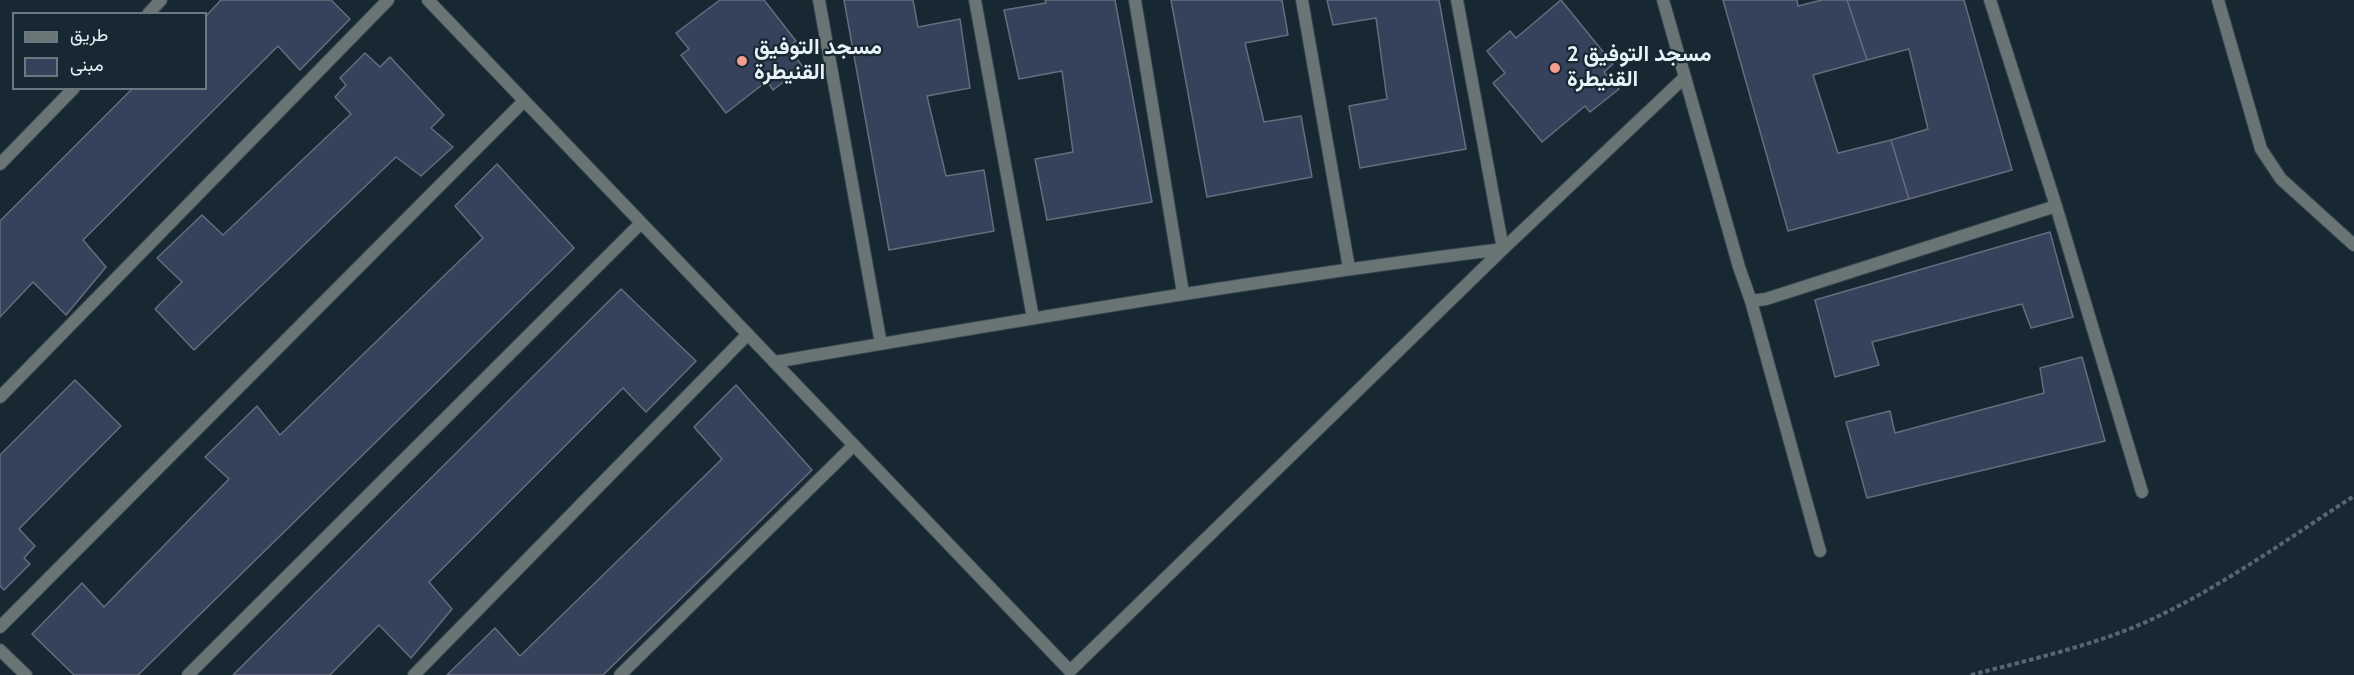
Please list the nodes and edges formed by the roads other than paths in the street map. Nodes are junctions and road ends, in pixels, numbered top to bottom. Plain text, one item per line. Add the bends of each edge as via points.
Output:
1 (161, 0) edge
2 (388, 0) edge
3 (428, 0) edge
4 (819, 0) edge
5 (975, 0) edge
6 (1135, 0) edge
7 (1302, 0) edge
8 (1457, 0) edge
9 (1663, 0) edge
10 (1990, 0) edge
11 (2218, 0) edge
12 (150, 12) edge
13 (1685, 77) junction
14 (72, 90) edge
15 (524, 101) junction
16 (0, 164) edge
17 (2056, 207) junction
18 (640, 223) junction
19 (2354, 245) edge
20 (1503, 249) junction
21 (1349, 268) junction
22 (1183, 293) junction
23 (1751, 301) junction
24 (1033, 318) junction
25 (748, 334) junction
26 (881, 344) junction
27 (774, 362) junction
28 (0, 397) edge
29 (854, 445) junction
30 (2142, 492) dead end
31 (1820, 551) dead end
32 (0, 627) edge
33 (0, 650) edge
34 (26, 675) edge
35 (188, 675) edge
36 (414, 675) edge
37 (620, 675) edge

1 - 12 street
2 - 28 street
3 - 15 street
4 - 26 street
5 - 24 street
6 - 22 street
7 - 21 street
8 - 20 street
9 - 13 street
10 - 17 street
11 - 19 street via 2261,149 2281,179
13 - 20 street
13 - 23 street
14 - 16 street
15 - 18 street
15 - 32 street
17 - 23 street
17 - 30 street
18 - 25 street
18 - 35 street
20 - 21 street
20 - 29 street via 1070,672
21 - 22 street
22 - 24 street
23 - 31 street
24 - 26 street
25 - 27 street
25 - 36 street
26 - 27 street
27 - 29 street
29 - 37 street
33 - 34 street

